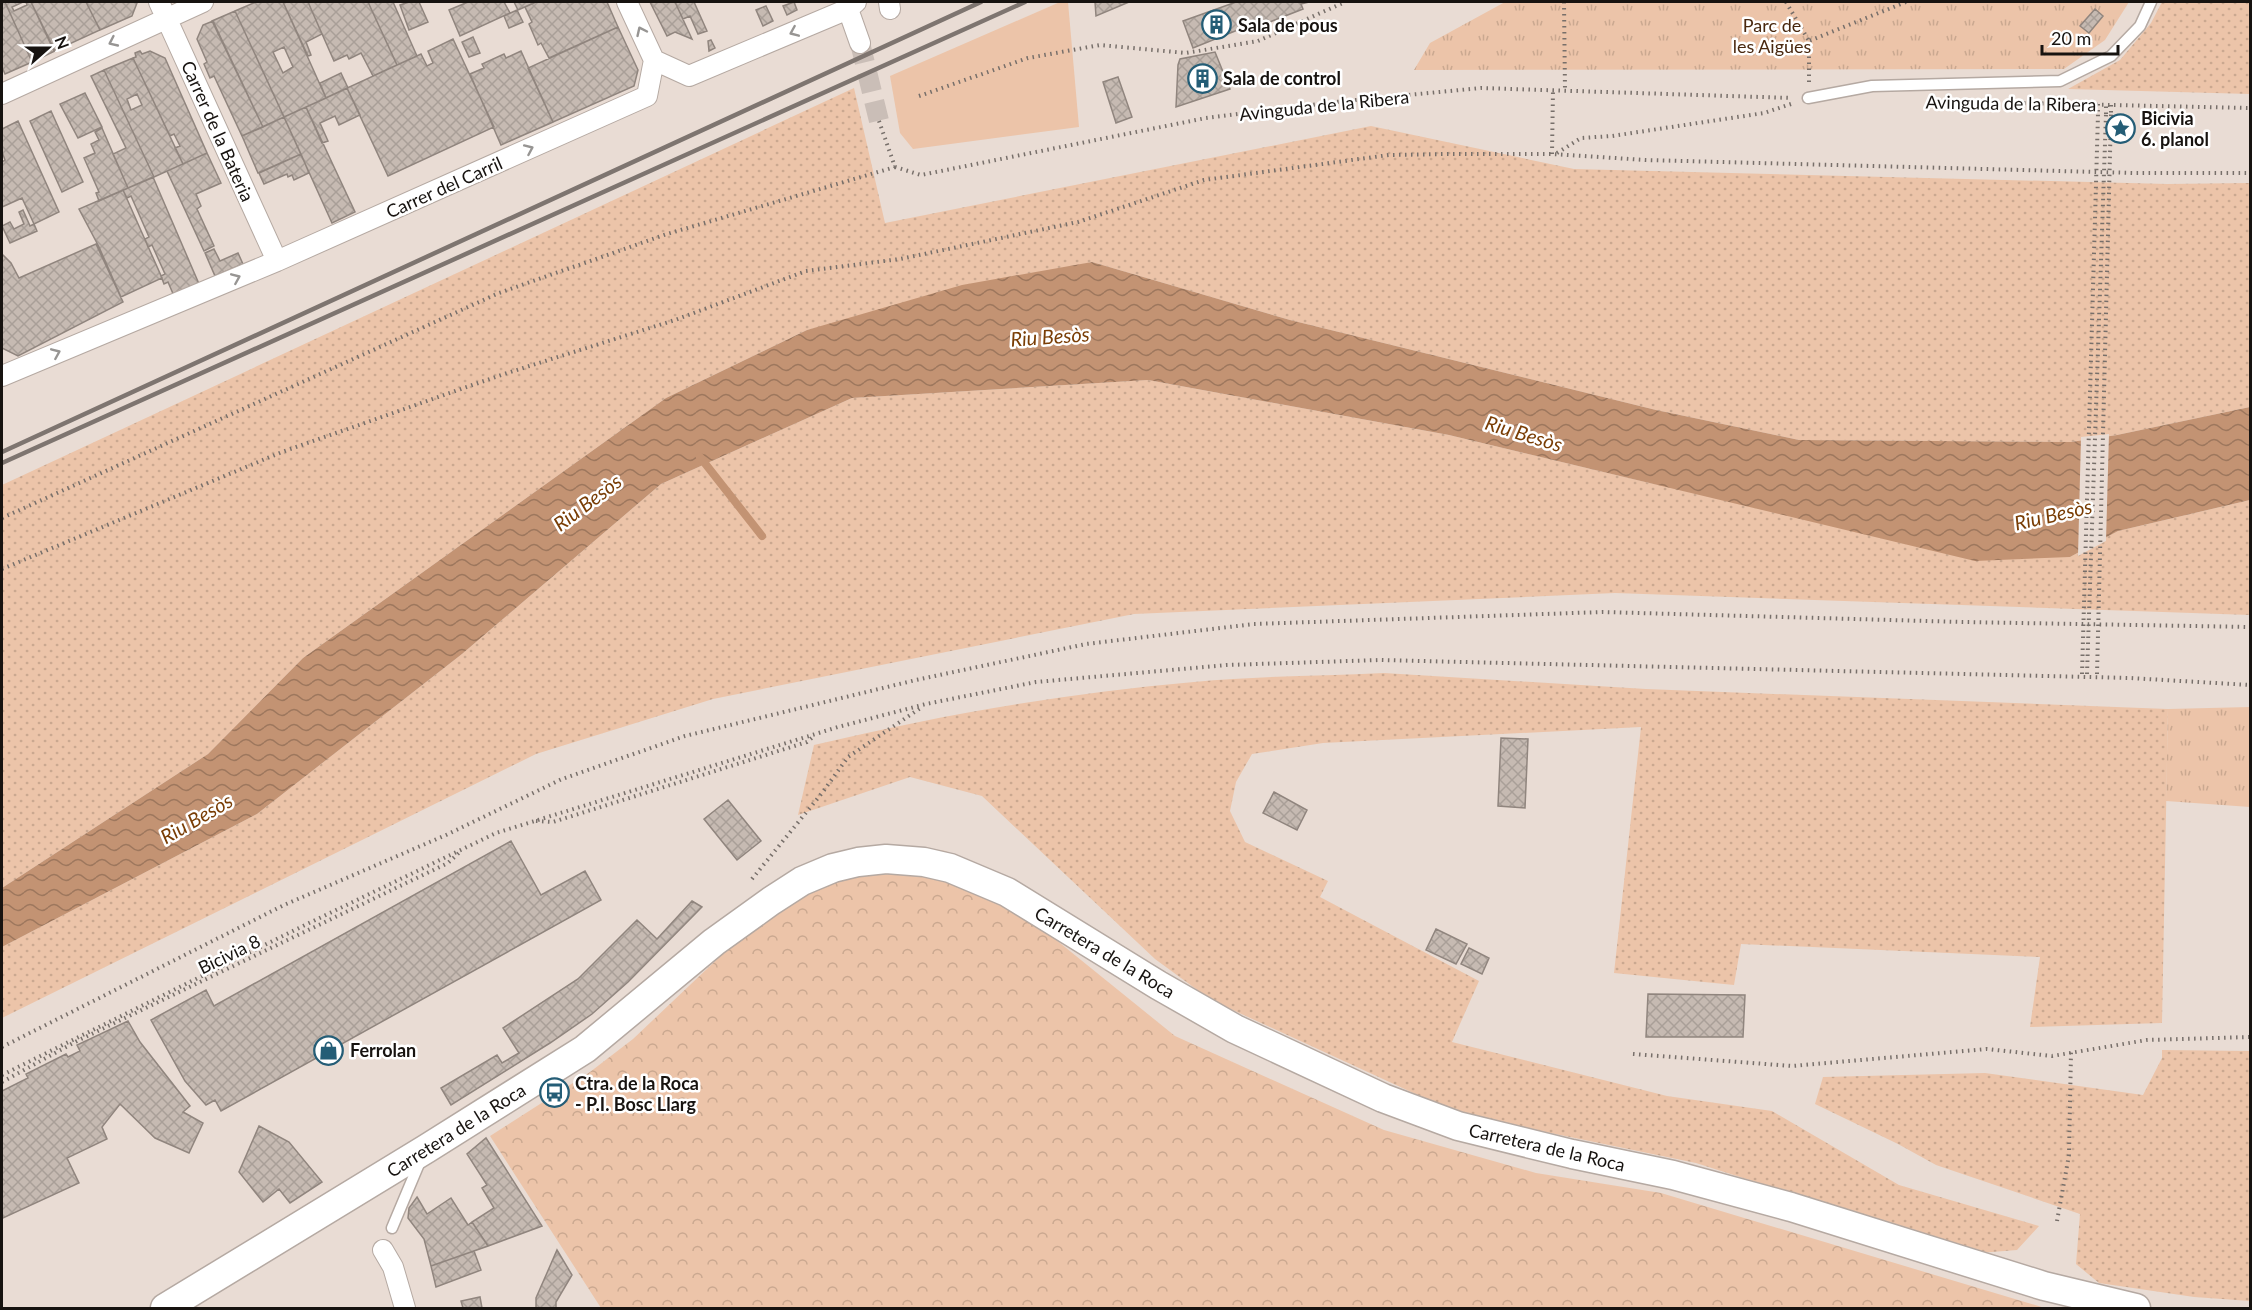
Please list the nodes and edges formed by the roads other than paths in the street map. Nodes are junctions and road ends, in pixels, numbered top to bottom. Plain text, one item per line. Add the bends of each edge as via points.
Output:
1 (203, 2) edge
2 (627, 2) edge
3 (2151, 2) edge
4 (852, 5) edge
5 (162, 10) edge
6 (860, 43) tunnel mouth
7 (654, 60) junction
8 (2, 94) edge
9 (1808, 98) road end
10 (277, 261) junction
11 (2, 376) edge
12 (426, 1149) junction
13 (392, 1228) dead end
14 (383, 1250) dead end
15 (165, 1308) edge
16 (405, 1308) edge
17 (2136, 1308) edge

1 - 5 street
7 -> 2 street
3 - 9 lane, Avinguda de la Ribera via 2140,26 2111,56 2060,81 1872,86
4 - 6 street
4 -> 7 street via 689,76
5 -> 8 street
5 - 10 street, Carrer de la Bateria
10 -> 7 street, Carrer del Carril via 647,96
11 -> 10 street, Carrer del Carril
12 - 13 lane
12 - 15 street, Carretera de la Roca
12 - 17 street, Carretera de la Roca via 585,1049 714,942 802,881 858,862 924,862 969,875 1007,892 1235,1029 1383,1098 1458,1126 1673,1174 2044,1286
14 - 16 street via 393,1267

